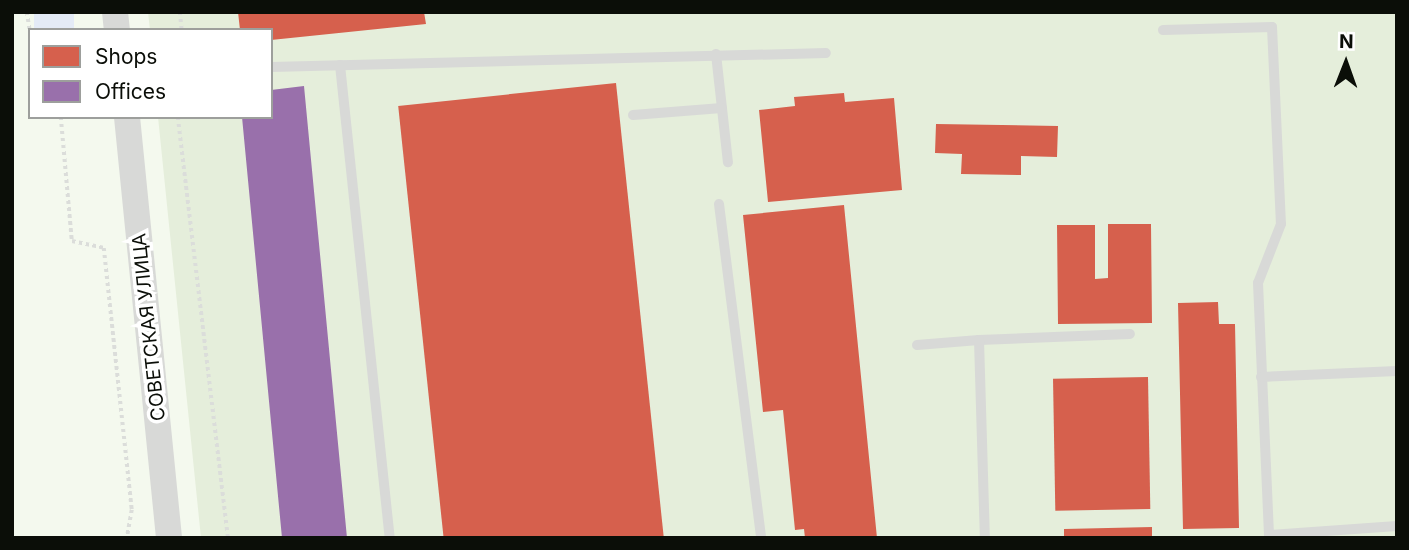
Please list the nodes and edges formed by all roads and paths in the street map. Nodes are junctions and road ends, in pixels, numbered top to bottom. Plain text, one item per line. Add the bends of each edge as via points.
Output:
1 (1163, 30) dead end
2 (826, 53) dead end
3 (716, 54) junction
4 (340, 65) junction
5 (273, 67) edge
6 (722, 108) junction
7 (633, 115) dead end
8 (61, 119) edge
9 (127, 119) edge
10 (178, 119) edge
11 (728, 162) dead end
12 (719, 204) dead end
13 (1129, 334) dead end
14 (978, 340) junction
15 (917, 345) dead end
16 (1397, 371) edge
17 (1261, 377) junction
18 (1397, 526) edge
19 (127, 538) edge
20 (169, 538) edge
21 (229, 538) edge
22 (390, 538) edge
23 (761, 538) edge
24 (985, 538) edge

1 - 17 lane via 1272,27 1281,224 1258,283
2 - 3 lane
3 - 4 lane
3 - 6 lane
4 - 5 lane
4 - 22 lane
6 - 7 lane
6 - 11 lane
8 - 19 path via 72,241 104,248 132,510
9 - 20 main road, СОВЕТСКАЯ УЛИЦА
10 - 21 path
12 - 23 lane
13 - 14 lane
14 - 15 lane
14 - 24 lane
16 - 17 lane
17 - 18 lane via 1269,535

